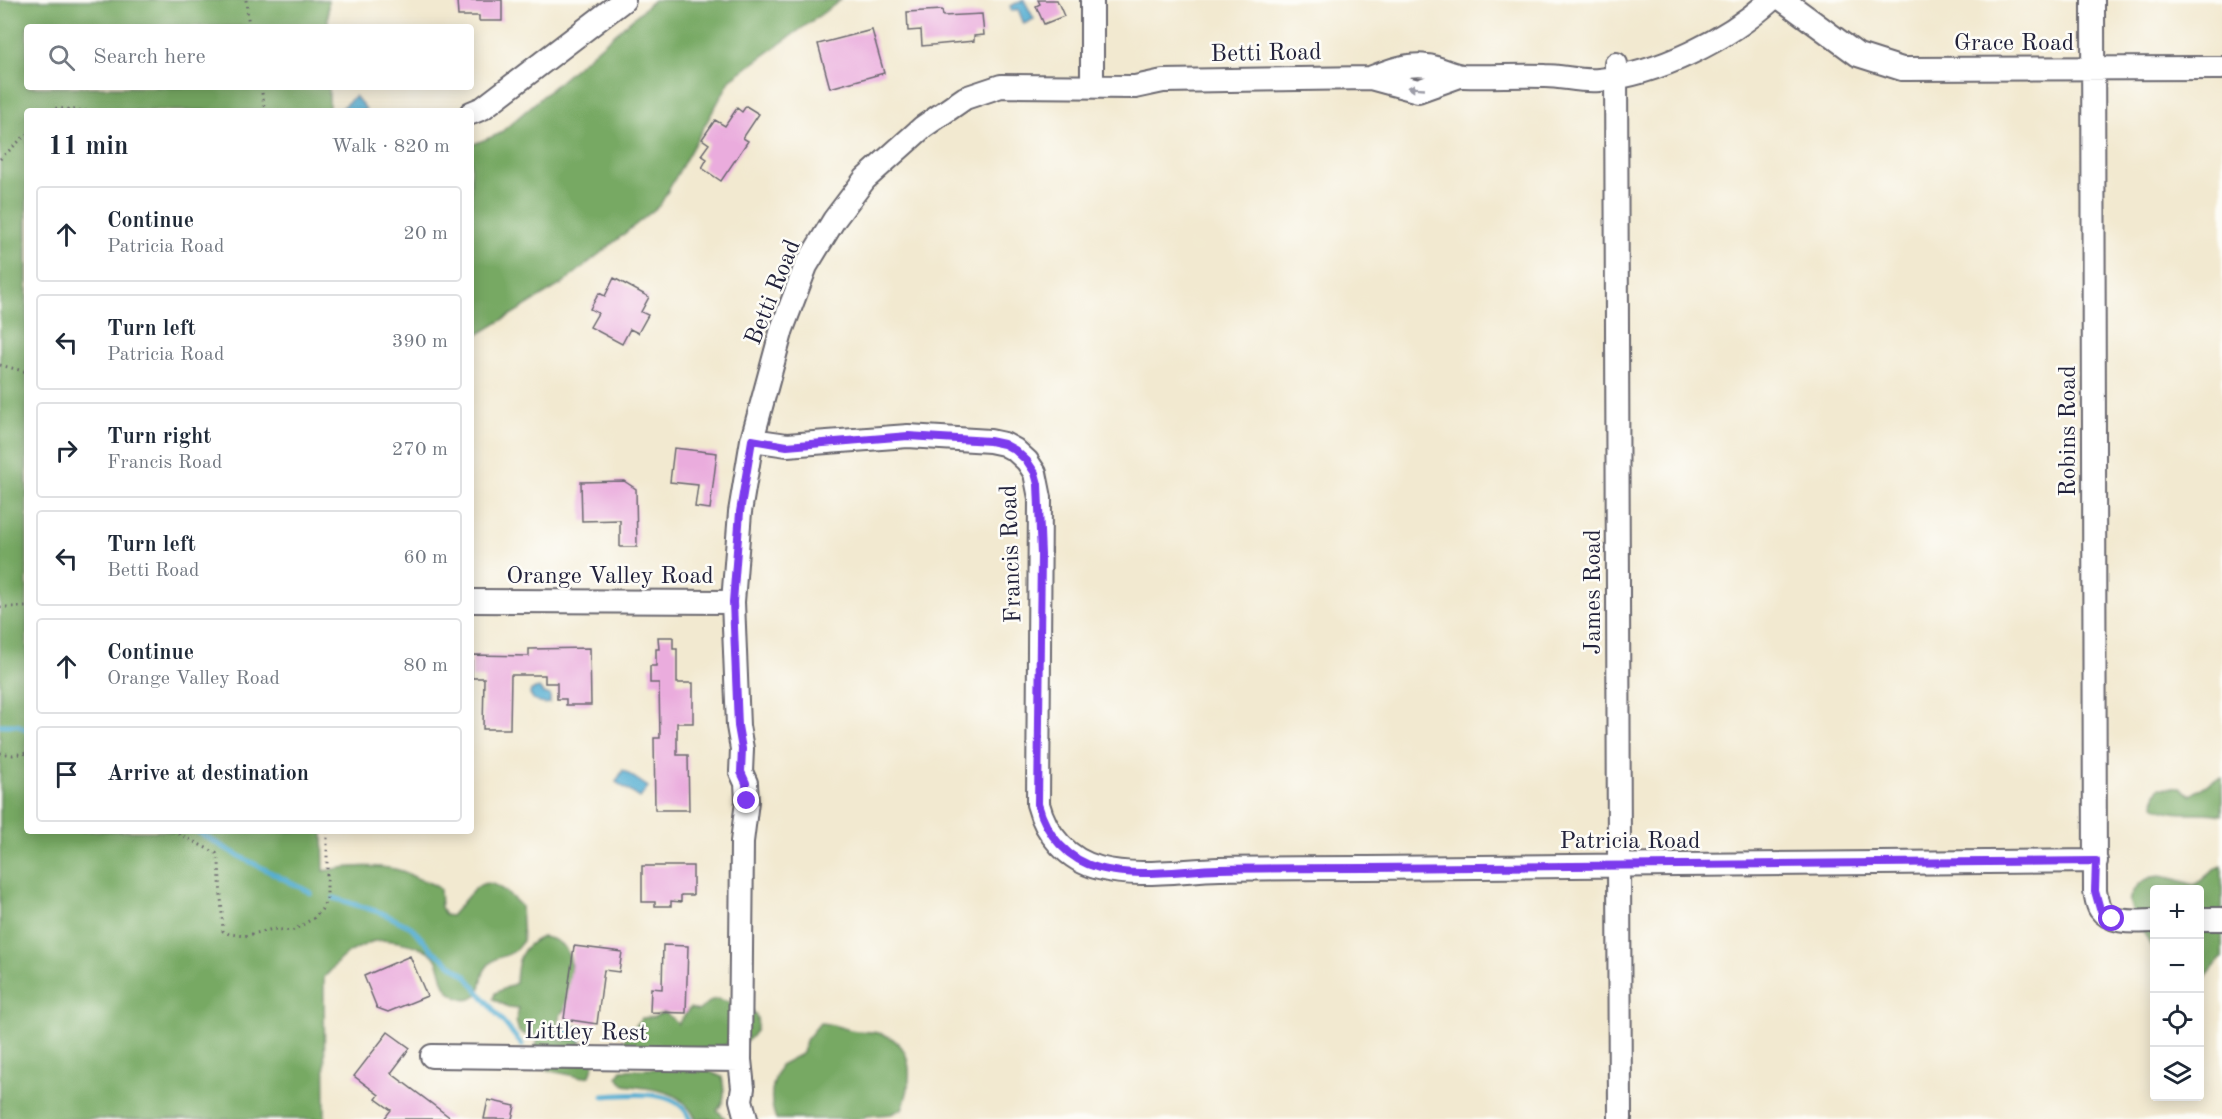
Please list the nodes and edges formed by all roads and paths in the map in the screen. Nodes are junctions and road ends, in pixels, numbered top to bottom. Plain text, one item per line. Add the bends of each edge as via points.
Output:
1 (246, 0) edge
2 (624, 0) edge
3 (1092, 0) edge
4 (1755, 0) edge
5 (1771, 0) edge
6 (1783, 0) edge
7 (1804, 0) edge
8 (2093, 0) edge
9 (249, 24) edge
10 (1818, 24) junction
11 (2222, 68) edge
12 (2092, 69) junction
13 (1616, 71) junction
14 (1092, 80) junction
15 (262, 90) edge
16 (264, 108) edge
17 (474, 112) edge
18 (24, 137) edge
19 (0, 159) edge
20 (0, 365) edge
21 (24, 371) edge
22 (752, 440) junction
23 (474, 602) edge
24 (733, 602) junction
25 (0, 607) edge
26 (24, 607) edge
27 (0, 753) edge
28 (24, 753) edge
29 (178, 834) edge
30 (327, 834) edge
31 (1064, 849) joint
32 (2096, 861) junction
33 (1620, 867) junction
34 (2204, 919) edge
35 (2222, 919) edge
36 (2150, 921) edge
37 (432, 1056) dead end
38 (740, 1067) junction
39 (735, 1119) edge
40 (746, 1119) edge
41 (1620, 1119) edge

1 - 9 path
2 - 17 street
3 - 14 street
4 - 13 street, Betti Road via 1680,46
5 - 13 street, Betti Road via 1689,54 1637,74
6 - 10 street, Grace Road
7 - 10 street, Grace Road
8 - 12 street, Robins Road
10 - 12 street, Grace Road via 1858,55 1902,69
11 - 12 street, Grace Road
12 - 32 street, Robins Road
13 - 14 street, Betti Road via 1577,80 1548,75 1460,75 1427,66 1394,68 1370,78 1163,81 1135,87
13 - 33 street, James Road
14 - 22 street, Betti Road via 1001,86 965,98 922,127 865,179 806,266 782,329
15 - 16 path
18 - 19 path
20 - 21 path
22 - 24 street, Betti Road via 740,512
22 - 31 street, Francis Road via 787,446 908,436 975,439 1004,444 1027,461 1035,473 1040,498 1038,804 1047,829
23 - 24 street, Orange Valley Road
24 - 38 street, Orange Valley Road via 738,726 731,756 742,842
25 - 26 path
27 - 28 path
29 - 30 path via 216,853 223,931 250,936 273,929 292,931 322,909 327,898
31 - 33 street, Patricia Road via 1099,868 1139,872
32 - 33 street, Patricia Road
32 - 36 street via 2095,891 2100,909 2112,919
33 - 41 street, James Road
34 - 35 street
37 - 38 street, Littley Rest
38 - 39 street, Orange Valley Road via 733,1098
38 - 40 street, Orange Valley Road

